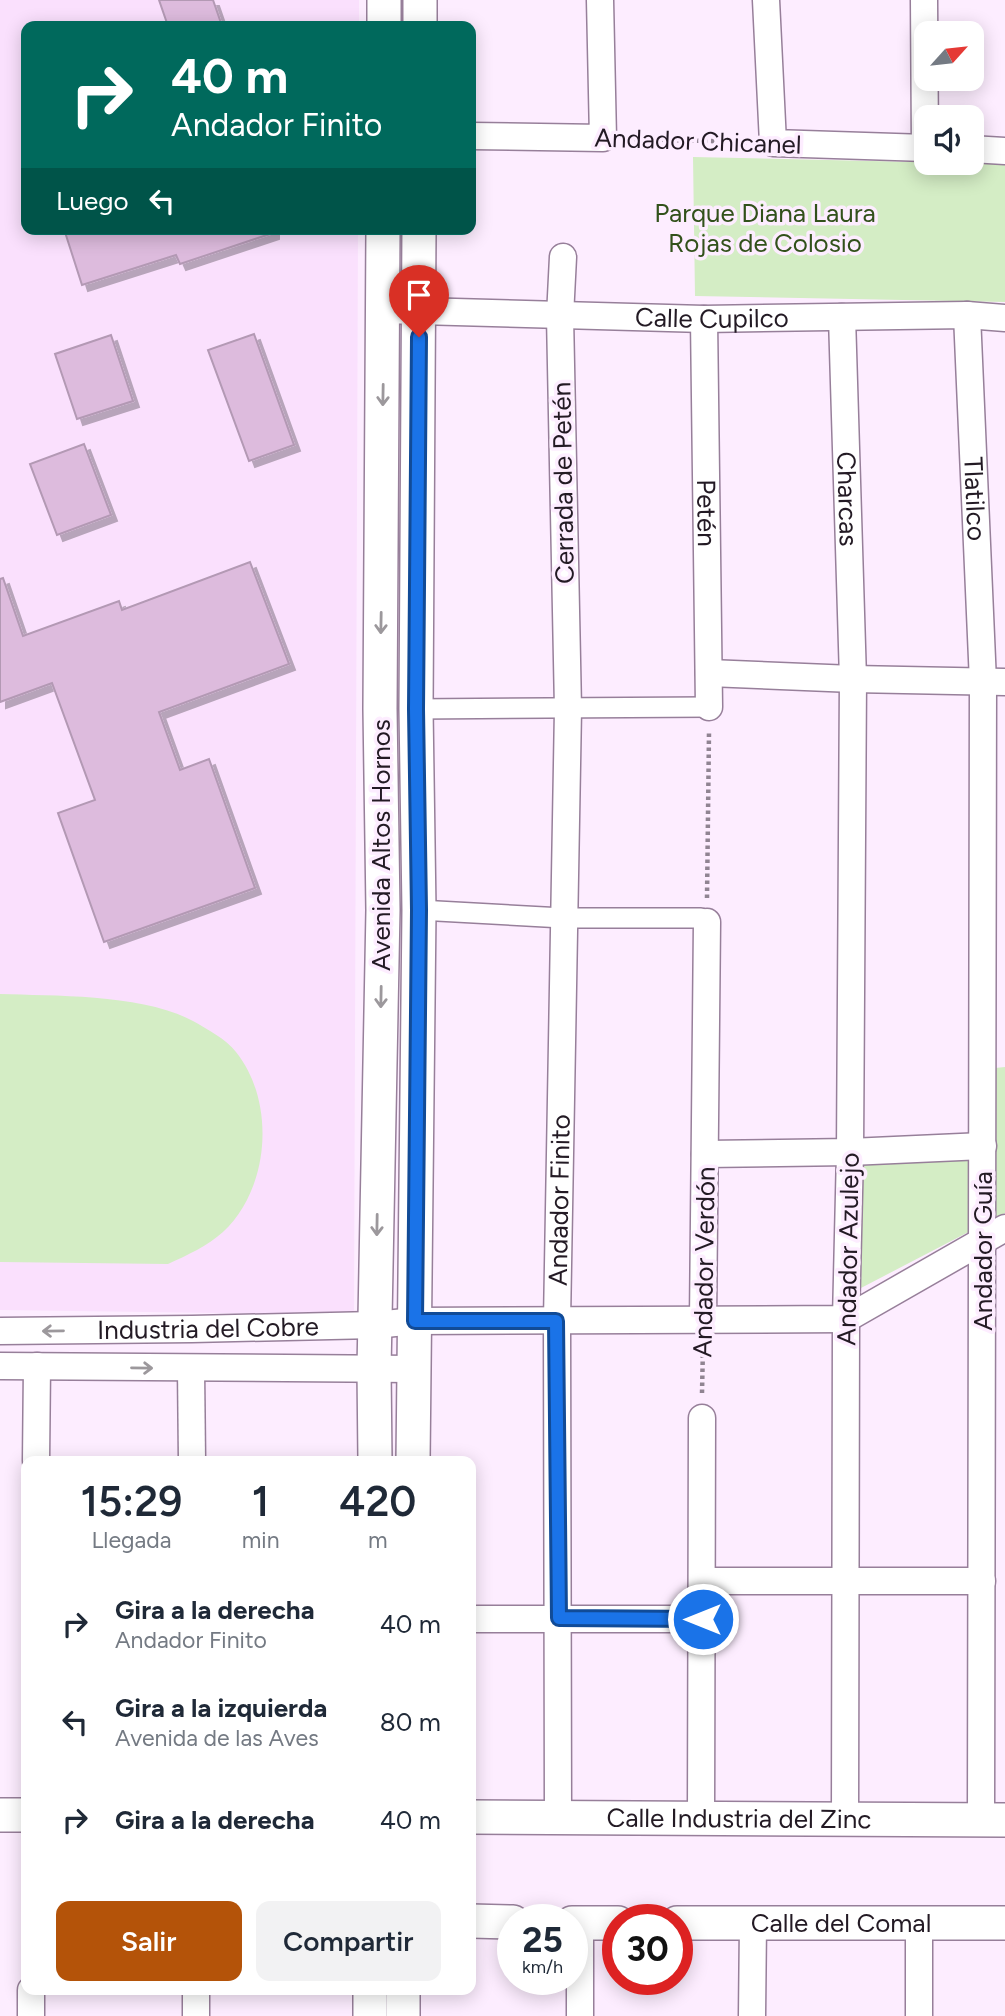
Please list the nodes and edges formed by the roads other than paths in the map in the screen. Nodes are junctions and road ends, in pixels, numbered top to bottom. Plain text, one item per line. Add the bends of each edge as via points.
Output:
1 (384, 0) edge
2 (420, 0) edge
3 (600, 0) edge
4 (766, 0) edge
5 (924, 0) edge
6 (384, 21) edge
7 (420, 21) edge
8 (925, 105) edge
9 (476, 136) edge
10 (914, 148) edge
11 (984, 149) edge
12 (1005, 150) edge
13 (383, 235) edge
14 (419, 235) edge
15 (563, 257) dead end
16 (383, 310) junction
17 (419, 310) junction
18 (967, 315) junction
19 (560, 316) junction
20 (842, 317) junction
21 (1005, 317) edge
22 (704, 319) junction
23 (709, 673) junction
24 (853, 679) junction
25 (994, 682) edge
26 (709, 707) joint
27 (416, 709) junction
28 (568, 709) junction
29 (419, 910) junction
30 (563, 918) junction
31 (707, 922) joint
32 (983, 1146) junction
33 (850, 1152) junction
34 (705, 1154) junction
35 (994, 1233) edge
36 (846, 1319) junction
37 (415, 1321) junction
38 (556, 1321) junction
39 (703, 1321) junction
40 (375, 1325) junction
41 (0, 1331) edge
42 (0, 1366) edge
43 (37, 1366) junction
44 (191, 1369) junction
45 (374, 1369) junction
46 (414, 1369) junction
47 (702, 1418) road end
48 (36, 1456) edge
49 (192, 1456) edge
50 (375, 1456) edge
51 (413, 1456) edge
52 (703, 1581) junction
53 (847, 1581) junction
54 (982, 1581) junction
55 (559, 1618) junction
56 (476, 1619) edge
57 (703, 1619) junction
58 (0, 1815) edge
59 (21, 1815) edge
60 (476, 1817) edge
61 (558, 1818) junction
62 (701, 1818) junction
63 (845, 1819) junction
64 (993, 1820) edge
65 (476, 1922) edge
66 (497, 1922) edge
67 (693, 1923) edge
68 (753, 1923) junction
69 (919, 1923) junction
70 (1005, 1923) edge
71 (32, 1995) edge
72 (196, 1995) edge
73 (370, 1995) edge
74 (403, 1995) edge
75 (579, 1995) edge
76 (31, 2016) edge
77 (195, 2016) edge
78 (370, 2016) edge
79 (403, 2016) edge
80 (580, 2016) edge
81 (752, 2016) edge
82 (919, 2016) edge

1 - 6 street
2 - 7 street
3 - 9 street, Andador Chicanel via 603,138
4 - 10 street, Andador Chicanel via 773,143
5 - 8 street
11 - 12 street
13 - 16 street, Avenida Altos Hornos
14 - 17 street, Avenida Altos Hornos
15 - 19 street, Cerrada de Petén
16 - 17 street, Calle Cupilco
16 -> 40 street, Avenida Altos Hornos via 383,910
17 - 19 street, Calle Cupilco
17 - 27 street, Avenida Altos Hornos
18 - 20 street, Calle Cupilco
18 - 21 street, Calle Cupilco
18 - 25 street, Tlatilco
19 - 22 street, Calle Cupilco
19 - 28 street, Cerrada de Petén
20 - 22 street, Calle Cupilco
20 - 24 street, Charcas
22 - 23 street, Petén
23 - 24 street
23 - 26 street, Petén
24 - 25 street
24 - 33 street, Andador Azulejo
25 - 32 street, Andador Guía
26 - 28 street
27 - 28 street
27 - 29 street, Avenida Altos Hornos
28 - 30 street, Andador Finito
29 - 30 street
29 - 37 street, Avenida Altos Hornos
30 - 31 street via 701,918
30 - 38 street, Andador Finito
31 - 34 street, Andador Verdón
32 - 33 street
32 - 35 street, Andador Guía
33 - 34 street
33 - 36 street, Andador Azulejo
34 - 39 street, Andador Verdón
35 - 36 street
35 - 54 street, Andador Guía
36 - 39 street, Industria del Cobre
36 - 53 street, Andador Azulejo
37 - 38 street, Industria del Cobre
37 - 40 street, Industria del Cobre
37 - 46 street, Avenida Altos Hornos
38 - 39 street, Industria del Cobre
38 - 55 street, Andador Finito
40 -> 41 street, Industria del Cobre
40 - 45 street, Avenida Altos Hornos
42 - 43 street, Industria del Cobre
43 -> 44 street, Industria del Cobre
43 - 48 street
44 - 45 street, Industria del Cobre
44 - 49 street
45 - 46 street, Industria del Cobre
45 - 50 street, Avenida Altos Hornos
46 - 51 street, Avenida Altos Hornos
47 - 52 street
52 - 53 street
52 - 57 street
53 - 54 street
53 - 63 street, Andador Azulejo
54 - 64 street, Andador Guía
55 - 56 street
55 - 57 street
55 - 61 street, Andador Finito
57 - 62 street
58 - 59 street
60 - 61 street, Calle Industria del Zinc
61 - 62 street, Calle Industria del Zinc
62 - 63 street, Calle Industria del Zinc
63 - 64 street, Calle Industria del Zinc
65 - 66 street
67 - 68 street, Calle del Comal
68 - 69 street, Calle del Comal
68 - 81 street
69 - 70 street, Calle del Comal
69 - 82 street
71 - 76 street
72 - 77 street
73 - 78 street
74 - 79 street
75 - 80 street

